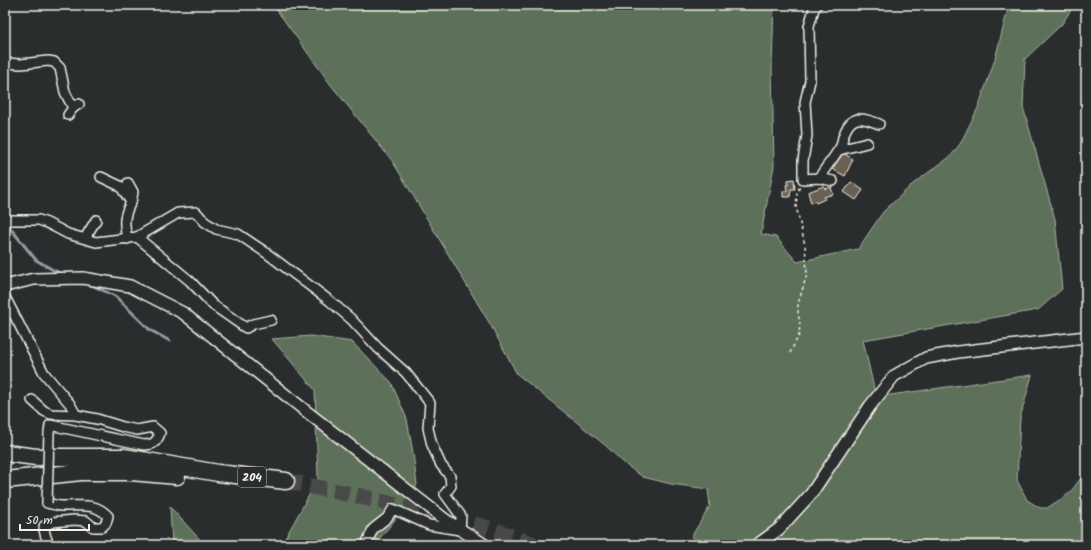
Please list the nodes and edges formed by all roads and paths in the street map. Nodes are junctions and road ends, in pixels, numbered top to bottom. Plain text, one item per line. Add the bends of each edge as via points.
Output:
1 (818, 5) edge
2 (5, 63) edge
3 (73, 109) dead end
4 (879, 124) dead end
5 (867, 143) dead end
6 (839, 150) junction
7 (101, 177) dead end
8 (819, 178) junction
9 (803, 179) junction
10 (833, 181) dead end
11 (128, 183) dead end
12 (131, 202) junction
13 (5, 220) edge
14 (96, 220) dead end
15 (137, 237) junction
16 (86, 238) junction
17 (127, 239) junction
18 (5, 286) edge
19 (5, 298) edge
20 (271, 320) dead end
21 (1086, 337) edge
22 (790, 352) dead end
23 (32, 400) dead end
24 (76, 415) junction
25 (5, 453) edge
26 (218, 473) junction
27 (5, 480) edge
28 (286, 481) tunnel mouth
29 (460, 530) junction
30 (50, 545) edge
31 (366, 545) edge
32 (485, 545) edge
33 (757, 545) edge

1 - 9 street via 814,9 809,26 810,81 805,102 807,135
2 - 3 street via 54,62 60,68 65,92
4 - 6 street via 866,119 853,120 847,126
5 - 6 street
6 - 8 street
7 - 12 street via 120,186
8 - 9 street
8 - 10 street
9 - 22 path via 797,194 796,206 806,245 807,274 798,304 799,335
11 - 12 street via 133,192
12 - 17 street via 125,212
13 - 16 street via 47,222 68,234
14 - 16 street
15 - 17 street
15 - 20 street via 190,281 213,305 246,328
15 - 29 street via 178,213 196,212 216,229 238,234 265,252 352,319 378,348 406,373 430,403 428,428 432,445 441,465 450,476 451,486 445,494 461,516
16 - 17 street via 96,242
18 - 29 street via 34,279 83,278 130,286 183,313
19 - 24 street via 44,373
21 - 33 street via 926,358 894,376 870,406 811,494 779,529
23 - 24 street via 51,414
24 - 30 street, bridge via 123,428 137,430 153,427 160,433 152,445 144,446 50,425 47,503 59,506 83,504 103,511 108,516 102,527 93,527 86,521 74,520 53,522 44,526 44,533
25 - 26 highway via 36,457 124,457
26 - 27 highway via 177,476 131,472 81,472
26 - 28 highway, 204
29 - 31 street via 429,525 393,508 387,518 373,529
29 - 32 street

